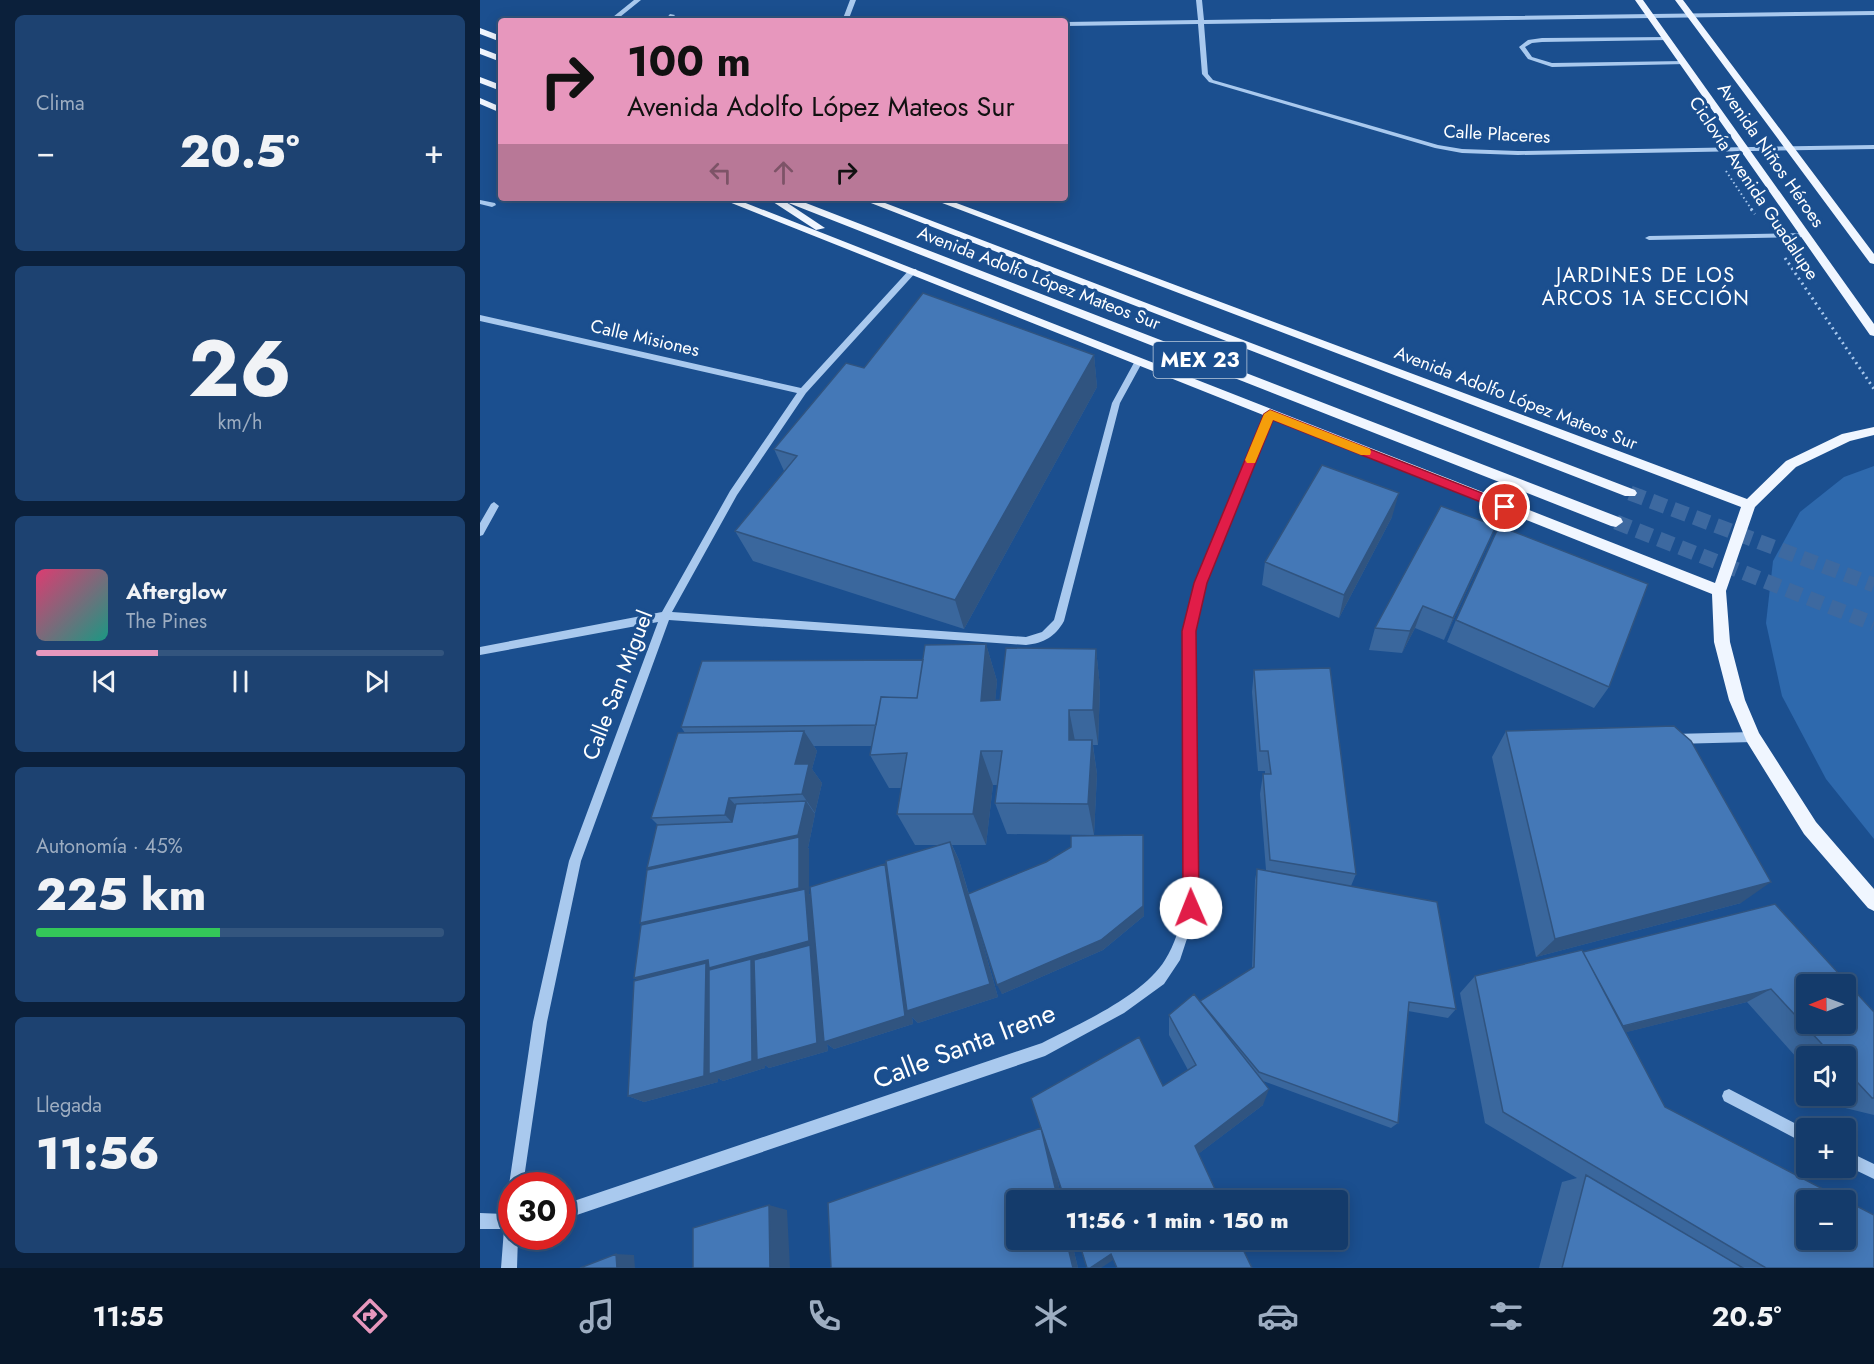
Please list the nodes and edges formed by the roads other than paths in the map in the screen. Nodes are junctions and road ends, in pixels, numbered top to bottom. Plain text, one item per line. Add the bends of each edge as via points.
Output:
1 (638, 0) edge
2 (853, 0) edge
3 (1199, 0) edge
4 (1639, 0) edge
5 (1679, 0) edge
6 (1874, 13) edge
7 (1690, 14) junction
8 (672, 15) dead end
9 (1650, 15) junction
10 (615, 18) edge
11 (670, 18) edge
12 (846, 18) edge
13 (1201, 22) junction
14 (1068, 24) edge
15 (480, 31) edge
16 (498, 38) edge
17 (1667, 39) junction
18 (480, 51) edge
19 (498, 58) edge
20 (1684, 63) junction
21 (480, 80) edge
22 (498, 87) edge
23 (480, 101) edge
24 (498, 109) edge
25 (1874, 147) edge
26 (1744, 149) junction
27 (1789, 149) junction
28 (732, 201) edge
29 (777, 201) edge
30 (792, 201) edge
31 (871, 201) edge
32 (942, 201) edge
33 (480, 202) edge
34 (492, 205) dead end
35 (1805, 235) junction
36 (1649, 238) dead end
37 (853, 249) junction
38 (1874, 261) edge
39 (913, 271) junction
40 (480, 318) edge
41 (1874, 332) edge
42 (1139, 361) junction
43 (803, 390) junction
44 (1270, 414) junction
45 (1874, 431) edge
46 (1630, 493) tunnel mouth
47 (1749, 505) junction
48 (494, 506) dead end
49 (1616, 522) tunnel mouth
50 (480, 532) edge
51 (1719, 591) junction
52 (665, 616) junction
53 (480, 651) edge
54 (1753, 737) junction
55 (1659, 739) edge
56 (1874, 902) edge
57 (1729, 1096) dead end
58 (1796, 1132) edge
59 (1856, 1163) edge
60 (518, 1172) edge
61 (1874, 1172) edge
62 (576, 1208) edge
63 (498, 1220) edge
64 (480, 1221) edge
65 (510, 1250) edge
66 (509, 1268) edge

1 - 10 street
2 - 12 street
3 - 13 street, Calle Placeres
4 - 9 main road, Avenida Niños Héroes
5 - 7 main road, Avenida Niños Héroes
6 - 7 street
7 - 9 street
7 - 27 main road, Avenida Niños Héroes
8 - 11 street
9 - 13 street
9 - 17 main road, Avenida Niños Héroes
13 - 14 street
13 - 26 street, Calle Placeres via 1205,74 1212,81 1437,147 1489,153
15 - 16 main road
17 - 20 main road, Avenida Niños Héroes
17 - 20 street via 1542,40 1521,47 1535,61 1552,65
18 - 19 main road
20 - 26 main road, Avenida Niños Héroes
21 - 22 main road
23 - 24 main road
25 - 27 street, Calle Placeres
26 - 27 street, Calle Placeres
26 - 35 main road, Avenida Niños Héroes
27 - 38 main road, Avenida Niños Héroes
28 - 37 main road, Avenida Adolfo López Mateos Sur
29 - 37 main road
30 - 49 main road, Avenida Adolfo López Mateos Sur / MEX 23
31 - 46 main road, Avenida Adolfo López Mateos Sur / MEX 23
32 - 47 main road, Avenida Adolfo López Mateos Sur
33 - 34 street
35 - 36 street
35 - 41 main road, Avenida Niños Héroes
37 - 39 main road, Avenida Adolfo López Mateos Sur
39 - 42 main road, Avenida Adolfo López Mateos Sur
39 - 43 street, Calle San Miguel
40 - 43 street, Calle Misiones
42 - 44 main road, Avenida Adolfo López Mateos Sur
42 - 52 street via 1116,403 1059,621 1053,632 1041,639
43 - 52 street, Calle San Miguel via 733,493
44 - 51 main road, Avenida Adolfo López Mateos Sur
44 - 62 street, Calle Santa Irene via 1201,583 1189,631 1191,908 1179,946 1160,978 1116,1010 1045,1049
45 - 47 main road via 1847,437 1791,464
47 - 51 main road
48 - 50 street
51 - 54 main road via 1722,642 1737,700
52 - 53 street
52 - 60 street, Calle San Miguel via 575,861 540,1022
54 - 55 street
54 - 56 main road via 1810,828
57 - 58 street
59 - 61 street
63 - 64 street
65 - 66 street

